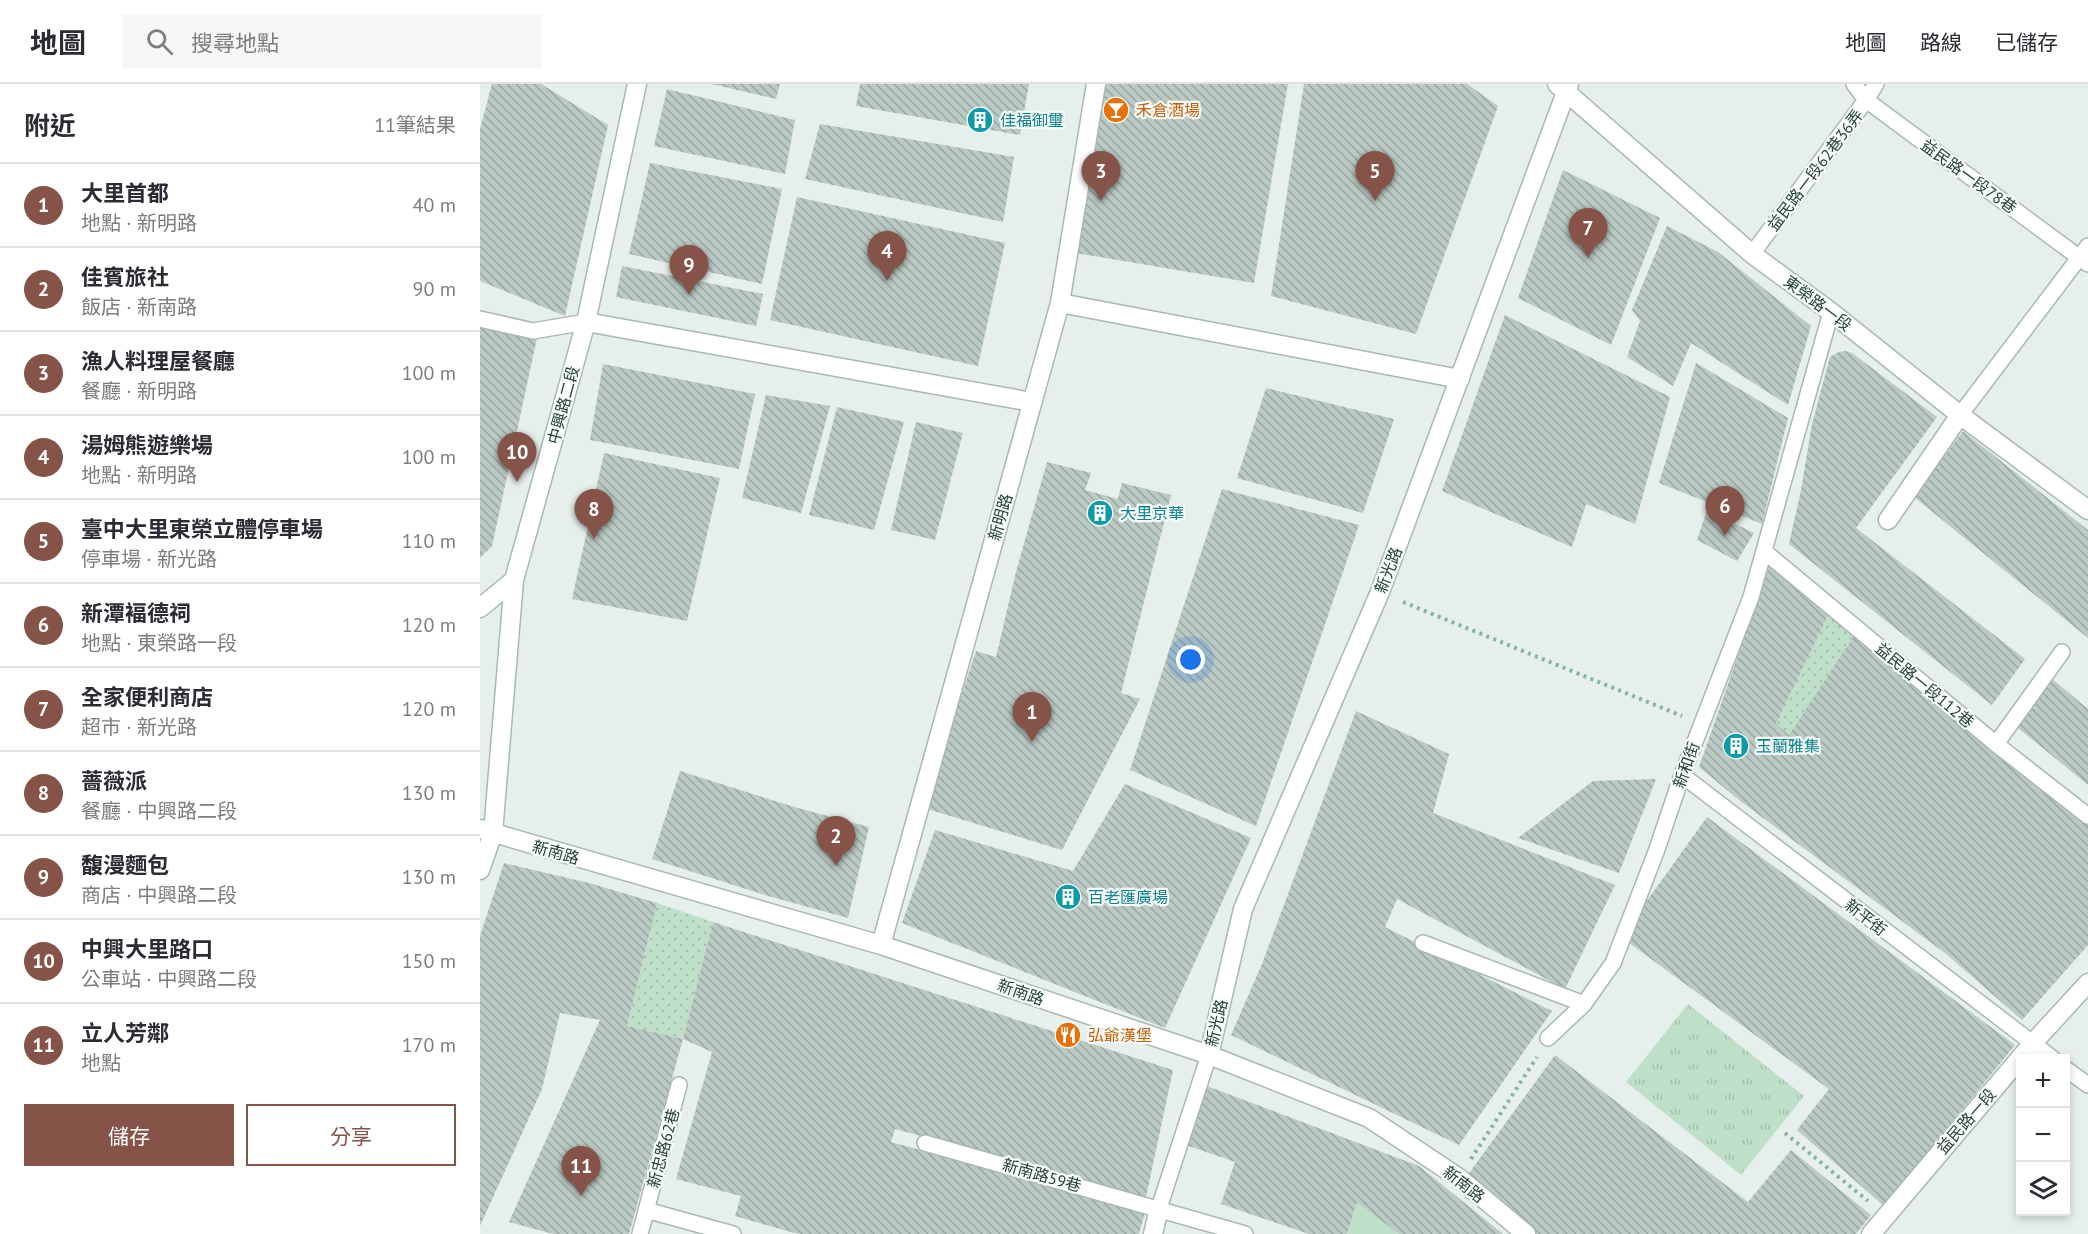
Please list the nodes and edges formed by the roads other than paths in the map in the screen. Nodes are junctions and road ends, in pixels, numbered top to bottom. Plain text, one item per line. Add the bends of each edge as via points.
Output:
1 (637, 84) edge
2 (1096, 84) edge
3 (1854, 84) edge
4 (1876, 84) edge
5 (1564, 86) edge
6 (1866, 100) junction
7 (1752, 254) junction
8 (2085, 256) edge
9 (1060, 303) junction
10 (1832, 312) junction
11 (480, 319) edge
12 (586, 322) junction
13 (1460, 379) junction
14 (1032, 402) junction
15 (1960, 415) junction
16 (2088, 510) edge
17 (1888, 520) dead end
18 (1765, 552) junction
19 (514, 580) junction
20 (480, 608) edge
21 (2062, 652) dead end
22 (1996, 744) junction
23 (1682, 775) junction
24 (2088, 816) edge
25 (486, 831) edge
26 (480, 870) edge
27 (1423, 943) dead end
28 (881, 945) junction
29 (2088, 983) edge
30 (1584, 1004) junction
31 (1548, 1038) road end
32 (2032, 1044) junction
33 (1209, 1054) junction
34 (2045, 1054) edge
35 (2070, 1071) edge
36 (680, 1085) dead end
37 (2088, 1085) edge
38 (925, 1143) dead end
39 (1159, 1208) junction
40 (646, 1210) junction
41 (640, 1234) edge
42 (733, 1234) edge
43 (1153, 1234) edge
44 (1245, 1234) edge
45 (1526, 1234) edge
46 (1871, 1234) edge

1 - 12 street, 中興路二段
2 - 9 street, 新明路
3 - 6 lane, 益民路一段78巷
4 - 6 lane, 益民路一段62巷36弄
5 - 7 street, 東榮路一段
5 - 13 street, 新光路
6 - 7 lane, 益民路一段62巷36弄
6 - 8 lane, 益民路一段78巷
7 - 10 street, 東榮路一段
8 - 15 lane
9 - 13 street
9 - 14 street, 新明路
10 - 15 street, 東榮路一段
10 - 18 lane, 新和街
11 - 12 lane via 533,331
12 - 14 street
12 - 19 street, 中興路二段
13 - 33 street, 新光路 via 1380,592 1243,909
14 - 28 street, 新明路
15 - 16 street, 東榮路一段
15 - 17 street
18 - 22 lane, 益民路一段112巷
18 - 23 lane, 新和街
19 - 20 street
19 - 25 street, 中興路二段
21 - 22 lane
22 - 24 lane, 益民路一段112巷
23 - 30 lane, 新和街 via 1612,963
23 - 32 lane, 新平街
25 - 26 street, 中興路二段
25 - 28 street, 新南路
27 - 30 lane
28 - 33 street, 新南路
29 - 32 street, 益民路一段
30 - 31 lane, 新和街
32 - 34 lane, 新平街
32 - 46 street, 益民路一段
33 - 39 lane
33 - 45 street, 新南路 via 1369,1118 1459,1178
35 - 37 lane
36 - 40 lane, 新忠路62巷
38 - 39 lane, 新南路59巷
39 - 43 street
39 - 44 lane, 新南路59巷
40 - 41 lane, 新忠路62巷
40 - 42 lane

